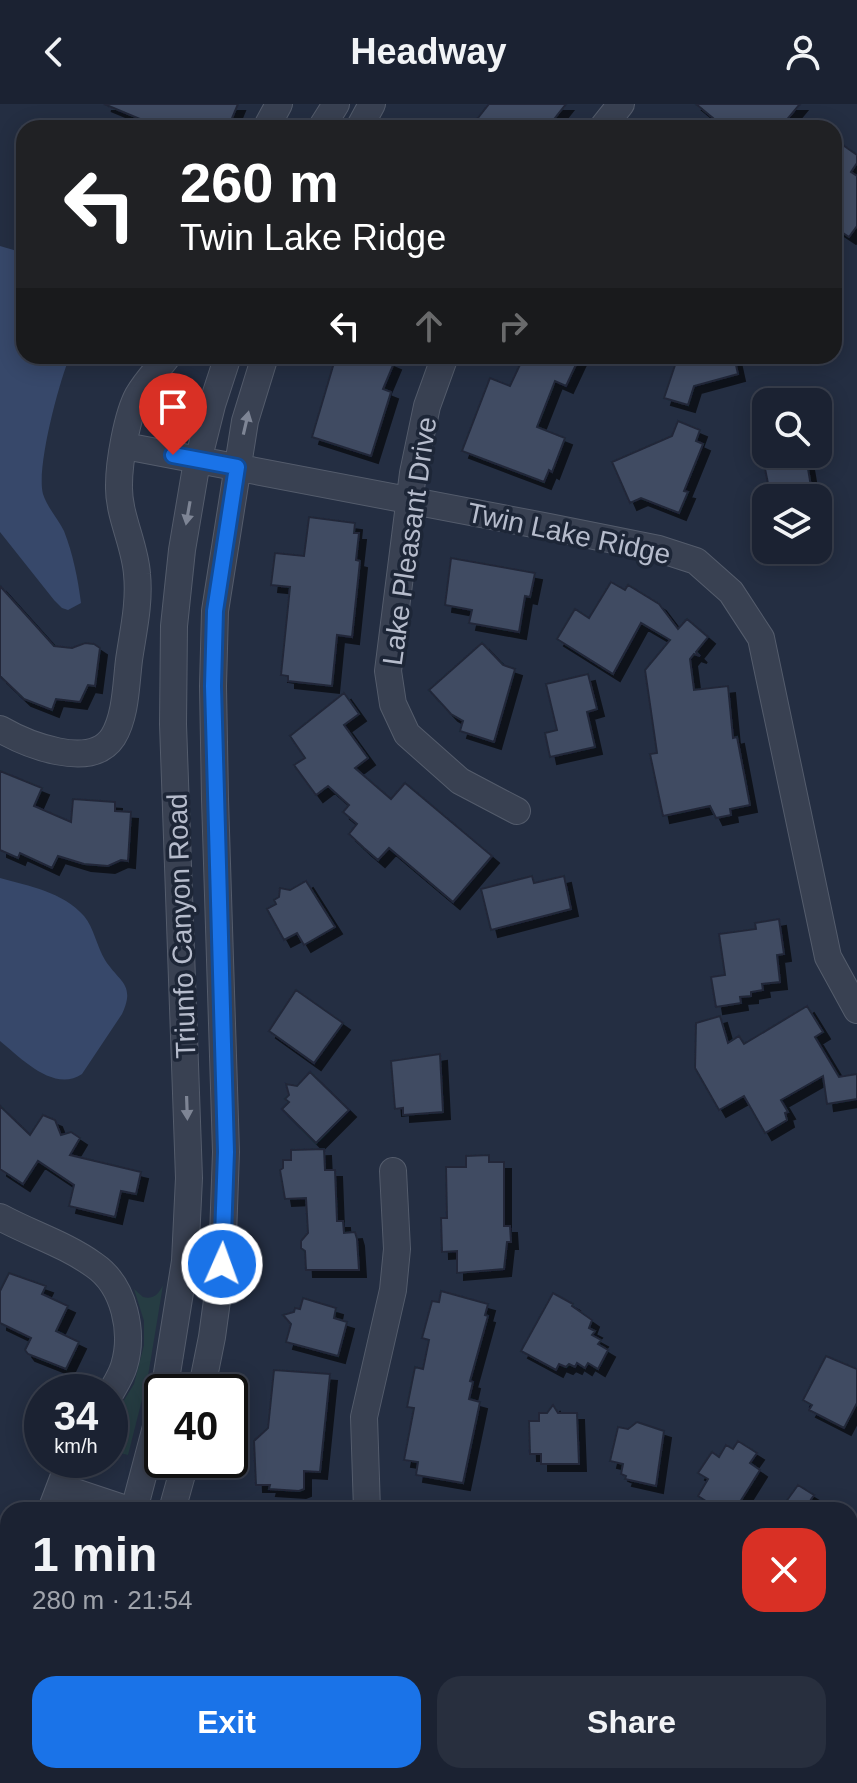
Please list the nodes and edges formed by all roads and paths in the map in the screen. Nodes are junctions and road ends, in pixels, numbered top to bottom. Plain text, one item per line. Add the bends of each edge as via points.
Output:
1 (621, 104) edge
2 (608, 120) edge
3 (162, 364) edge
4 (226, 364) edge
5 (263, 364) edge
6 (442, 364) edge
7 (125, 446) junction
8 (198, 460) junction
9 (237, 467) junction
10 (409, 501) junction
11 (0, 729) edge
12 (517, 811) dead end
13 (857, 1010) edge
14 (393, 1171) dead end
15 (0, 1217) edge
16 (121, 1374) edge
17 (167, 1374) edge
18 (205, 1374) edge
19 (144, 1468) edge
20 (63, 1478) edge
21 (181, 1478) edge
22 (55, 1498) edge
23 (81, 1502) edge
24 (134, 1502) edge
25 (174, 1502) edge
26 (367, 1502) edge

1 - 2 street
3 - 7 street via 136,398
4 - 8 street, Triunfo Canyon Road
9 -> 5 street, Triunfo Canyon Road
6 - 10 street, Lake Pleasant Drive via 427,406
7 - 8 street
7 - 11 street via 119,497 135,559 137,599 124,703 112,740 83,753 58,752 23,743
8 - 9 street, Twin Lake Ridge
8 -> 17 street, Triunfo Canyon Road via 174,626 189,1178 185,1261
9 - 10 street, Twin Lake Ridge
9 - 18 street, Triunfo Canyon Road via 215,626 226,1152 222,1264
10 - 12 street, Lake Pleasant Drive via 388,671 393,704 407,734 460,781
10 - 13 street, Twin Lake Ridge via 659,549 696,561 731,592 761,638 828,957
14 - 26 street via 397,1249 364,1417
15 - 16 street via 70,1249 98,1267 116,1289 126,1314 128,1342
19 - 24 street
20 - 22 street
21 - 25 street
22 - 23 street

